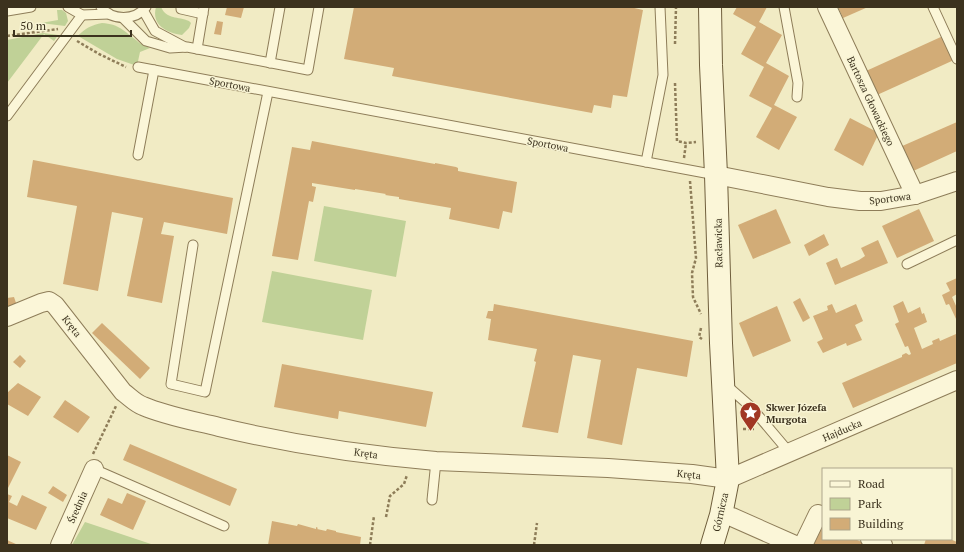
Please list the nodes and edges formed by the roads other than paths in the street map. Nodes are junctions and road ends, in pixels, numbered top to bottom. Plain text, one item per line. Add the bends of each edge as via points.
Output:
1 (31, 7) edge
2 (68, 7) edge
3 (102, 7) edge
4 (181, 7) edge
5 (280, 7) edge
6 (319, 7) edge
7 (660, 7) edge
8 (710, 7) edge
9 (784, 7) edge
10 (826, 7) edge
11 (933, 7) edge
12 (145, 9) edge
13 (204, 10) edge
14 (7, 11) edge
15 (109, 14) junction
16 (82, 15) junction
17 (123, 18) junction
18 (187, 48) junction
19 (197, 50) junction
20 (957, 59) edge
21 (270, 63) junction
22 (138, 68) dead end
23 (154, 70) junction
24 (268, 92) junction
25 (797, 97) dead end
26 (7, 116) edge
27 (138, 155) dead end
28 (646, 162) junction
29 (716, 175) junction
30 (957, 181) edge
31 (915, 195) junction
32 (957, 240) edge
33 (193, 245) dead end
34 (907, 264) dead end
35 (7, 317) edge
36 (957, 380) edge
37 (723, 383) junction
38 (790, 452) junction
39 (436, 461) junction
40 (92, 465) joint
41 (728, 479) junction
42 (432, 500) dead end
43 (721, 515) junction
44 (822, 516) edge
45 (224, 526) dead end
46 (872, 540) edge
47 (60, 545) edge
48 (712, 545) edge
49 (795, 545) edge
50 (803, 545) edge
51 (883, 545) edge

1 - 14 lane
2 - 16 lane
3 - 15 lane
4 - 13 lane
5 - 21 lane
6 - 21 lane via 308,70
7 - 28 lane via 663,75
8 - 29 street, Racławicka
9 - 25 lane via 798,83
10 - 31 street, Bartosza Głowackiego
11 - 20 lane
12 - 17 lane
12 - 18 lane via 155,31
13 - 19 lane
15 - 16 lane
15 - 17 lane
16 - 26 lane
17 - 18 lane via 146,40 170,48
18 - 19 lane
19 - 21 lane
22 - 23 lane, Sportowa
23 - 24 lane, Sportowa
23 - 27 lane
24 - 28 lane, Sportowa
24 - 33 lane via 205,392 171,384
28 - 29 lane, Sportowa
29 - 31 street, Sportowa via 860,202
29 - 37 street, Racławicka
30 - 31 street, Sportowa
32 - 34 lane
35 - 39 street, Kręta via 49,301 55,305 125,393 143,407 255,435
36 - 38 street, Hajducka
37 - 38 lane via 752,407
37 - 41 street, Racławicka
38 - 41 street, Hajducka
39 - 41 street, Kręta via 608,468
39 - 42 lane
40 - 45 lane
40 - 47 street, Średnia
41 - 43 street, Górnicza
43 - 48 street, Górnicza
43 - 49 street via 732,517
44 - 50 street via 818,514
46 - 51 street

